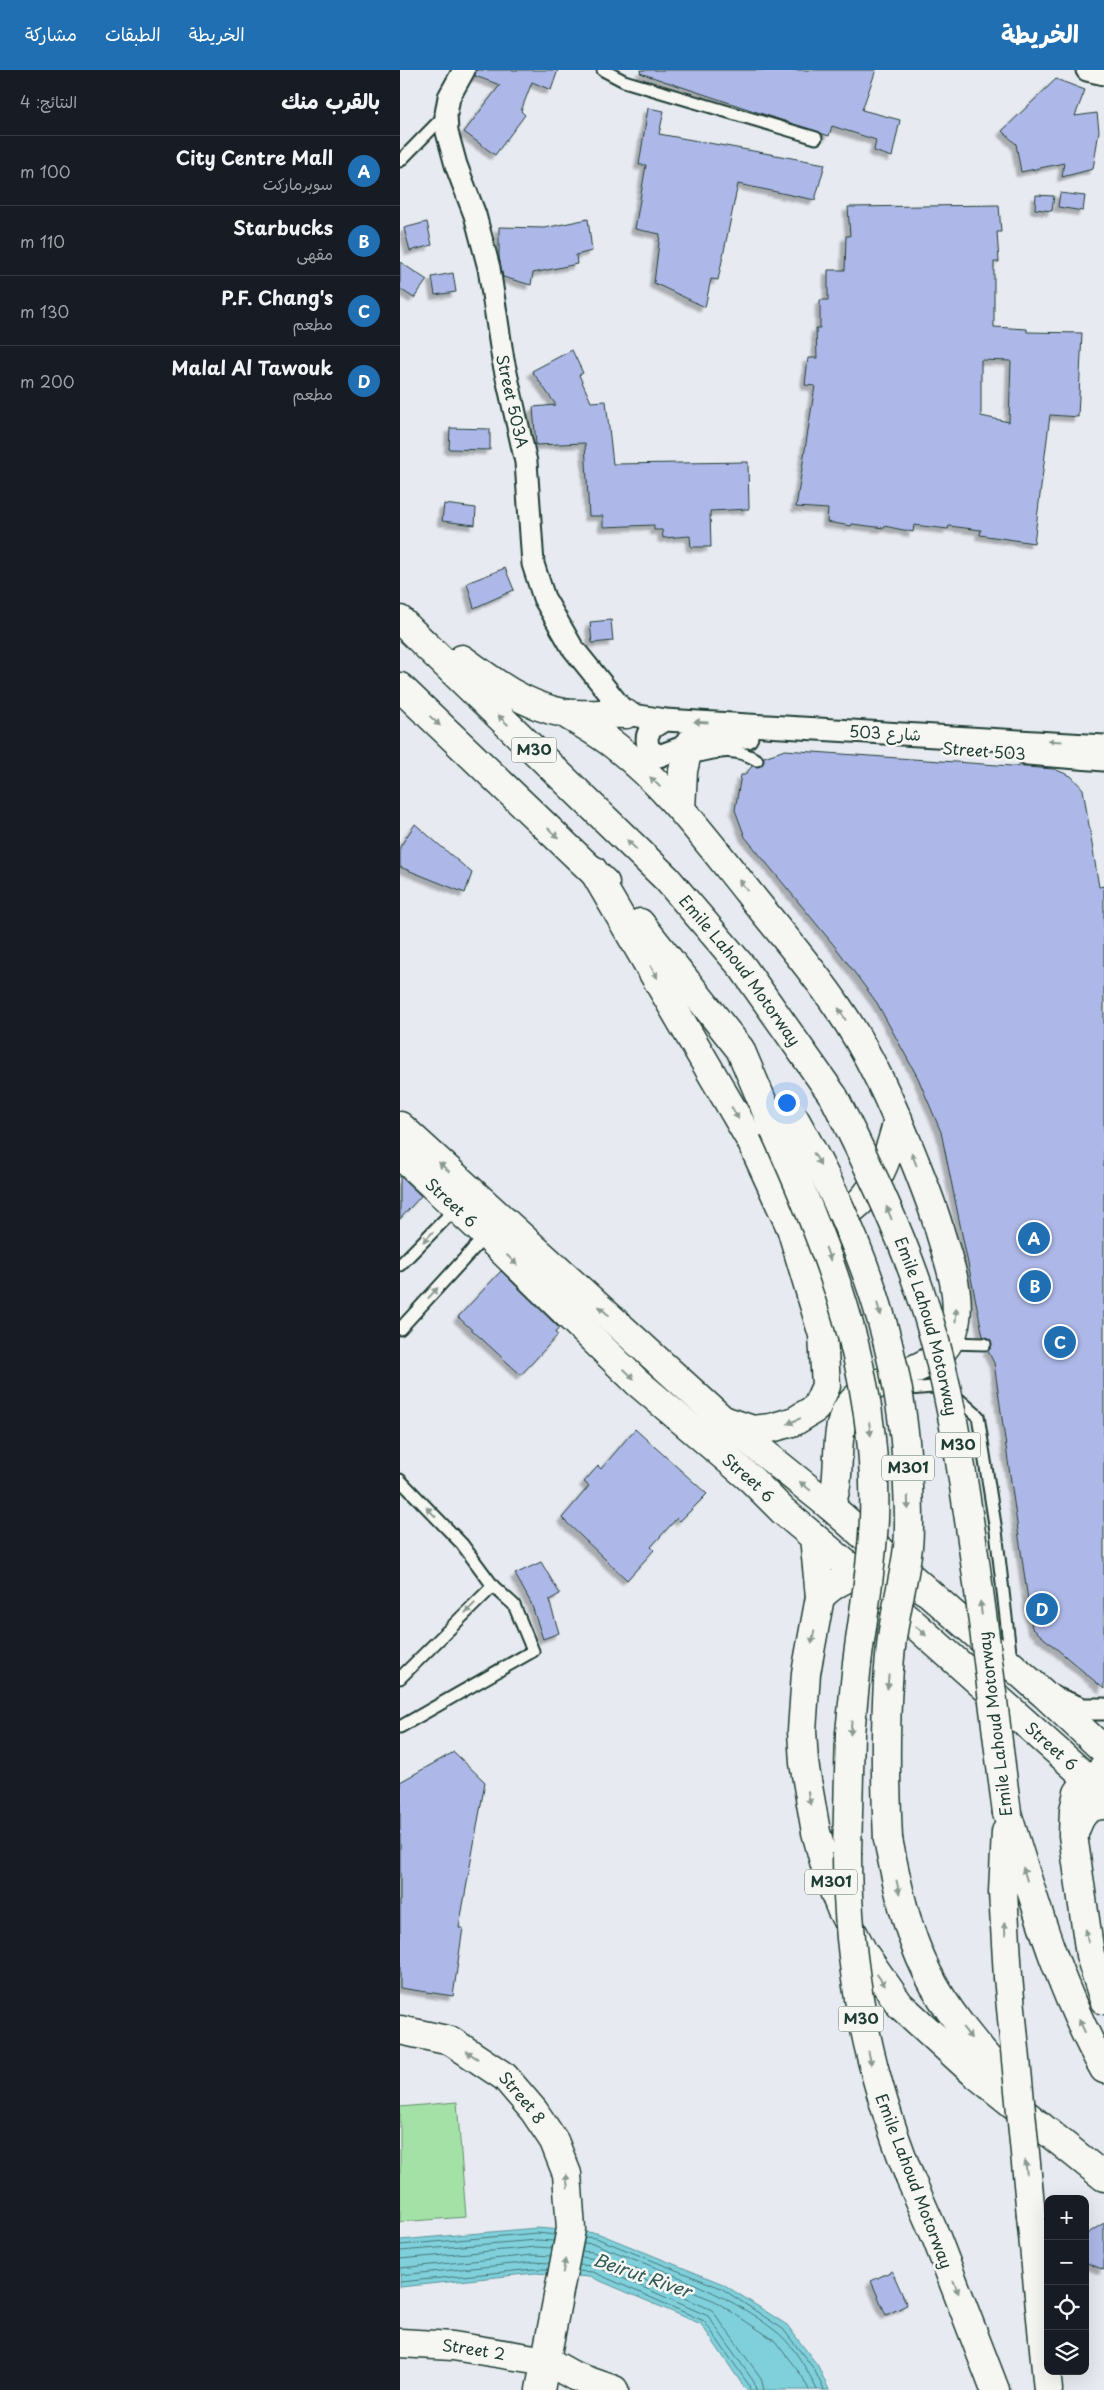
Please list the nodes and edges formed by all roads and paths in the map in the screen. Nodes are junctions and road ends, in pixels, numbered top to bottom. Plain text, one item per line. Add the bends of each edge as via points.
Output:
1 (464, 70) edge
2 (603, 70) edge
3 (1087, 70) edge
4 (1104, 74) edge
5 (446, 114) junction
6 (816, 138) dead end
7 (400, 161) edge
8 (400, 619) edge
9 (400, 687) edge
10 (564, 713) junction
11 (626, 714) junction
12 (665, 720) junction
13 (1104, 746) edge
14 (687, 752) junction
15 (757, 760) dead end
16 (1104, 760) edge
17 (681, 809) junction
18 (593, 870) junction
19 (740, 1049) junction
20 (898, 1119) junction
21 (400, 1126) edge
22 (400, 1155) edge
23 (464, 1200) junction
24 (494, 1227) junction
25 (791, 1228) junction
26 (400, 1266) edge
27 (400, 1328) edge
28 (948, 1343) junction
29 (985, 1344) dead end
30 (822, 1398) junction
31 (847, 1410) junction
32 (723, 1420) junction
33 (763, 1471) junction
34 (400, 1480) edge
35 (830, 1506) junction
36 (783, 1511) junction
37 (814, 1537) junction
38 (858, 1575) junction
39 (493, 1586) junction
40 (926, 1591) junction
41 (820, 1597) junction
42 (400, 1678) edge
43 (1044, 1694) junction
44 (1104, 1708) edge
45 (400, 1727) edge
46 (1104, 1750) edge
47 (1098, 1779) edge
48 (1104, 1805) edge
49 (1007, 1813) junction
50 (1073, 1835) junction
51 (1104, 2000) edge
52 (400, 2030) edge
53 (1104, 2069) edge
54 (1059, 2141) junction
55 (1104, 2178) edge
56 (400, 2343) edge
57 (400, 2359) edge
58 (544, 2375) edge
59 (614, 2390) edge
60 (995, 2390) edge
61 (1048, 2390) edge

1 - 5 street, Street 503A via 449,97
2 - 6 lane via 624,81
3 - 4 street
5 - 7 lane
5 - 11 street, Street 503A via 451,149 475,215 489,268 503,360 526,462 533,564 544,598 572,647
8 - 10 main road via 504,689
49 -> 8 main road, Emile Lahoud Motorway / M30, bridge via 958,1444 927,1312 881,1194 834,1097 743,968 667,879
9 -> 18 main road, Emile Lahoud Motorway / M30
10 - 11 main road
17 -> 10 main road via 615,745
11 - 12 street, شارع 503
13 -> 12 street, شارع 503
12 - 14 street, شارع 503 via 647,733 649,749 659,756
14 - 15 lane via 743,753
14 - 16 street, شارع 503 via 722,737 767,737
14 - 17 main road
20 -> 17 main road via 838,1007
18 - 19 main road, Emile Lahoud Motorway / M30
18 -> 25 main road via 751,1141
19 -> 54 main road, M301, bridge via 793,1116 826,1174 866,1270 891,1356 907,1453 908,1546 891,1646 884,1755 888,1839 900,1898 927,1972 963,2028
19 -> 60 main road, Emile Lahoud Motorway / M30, bridge via 810,1206 842,1292 855,1340 873,1449 874,1520 850,1733 847,1803 847,1875 861,2018 891,2128
20 - 25 main road via 890,1151 865,1198 832,1222
28 -> 20 main road via 957,1318 955,1285 935,1212
23 -> 21 main road, Street 6
22 - 23 main road, Street 6
23 - 24 main road, Street 6
23 -> 26 lane
27 -> 24 lane
32 -> 24 main road, Street 6
24 -> 33 main road, Street 6 via 637,1382
25 - 30 main road via 823,1335 827,1368
28 - 29 lane
28 - 31 main road via 933,1360 871,1388 854,1399
30 - 31 main road
30 -> 32 main road via 810,1413 771,1428 753,1430
31 - 35 main road via 838,1448 836,1494
31 - 43 lane via 891,1390 944,1386 978,1416 1010,1652
32 - 33 main road, Street 6
35 -> 33 main road, Street 6
33 - 36 main road, Street 6
39 -> 34 lane via 462,1544
35 - 36 main road via 807,1516
35 - 40 main road, Street 6
36 - 37 main road, Street 6
37 - 38 main road, Street 6
37 - 41 main road, M301
38 - 40 main road via 887,1574 912,1582
38 - 41 main road via 841,1580
38 -> 47 main road, Street 6
39 -> 42 lane
39 - 45 lane via 514,1605 533,1651
40 - 43 main road, Street 6
41 -> 54 main road, M301 via 806,1673 802,1731 804,1763 816,1832 841,1908 863,1952 900,2005 966,2066
43 - 44 street via 1084,1709
43 - 46 main road, Street 6
47 - 50 main road via 1078,1793
48 - 50 main road via 1096,1805 1083,1813
53 -> 49 main road via 1058,1969
61 -> 49 main road, Emile Lahoud Motorway / M30, bridge via 1008,1977 1003,1892
51 -> 50 main road via 1090,1954
58 -> 52 main road, Street 8 via 571,2229 566,2174 554,2142 534,2111 505,2077 451,2041
54 - 55 main road, M301
56 - 58 main road, Street 2 via 453,2346
57 - 58 main road, Street 2 via 448,2361
58 - 59 main road via 574,2376

